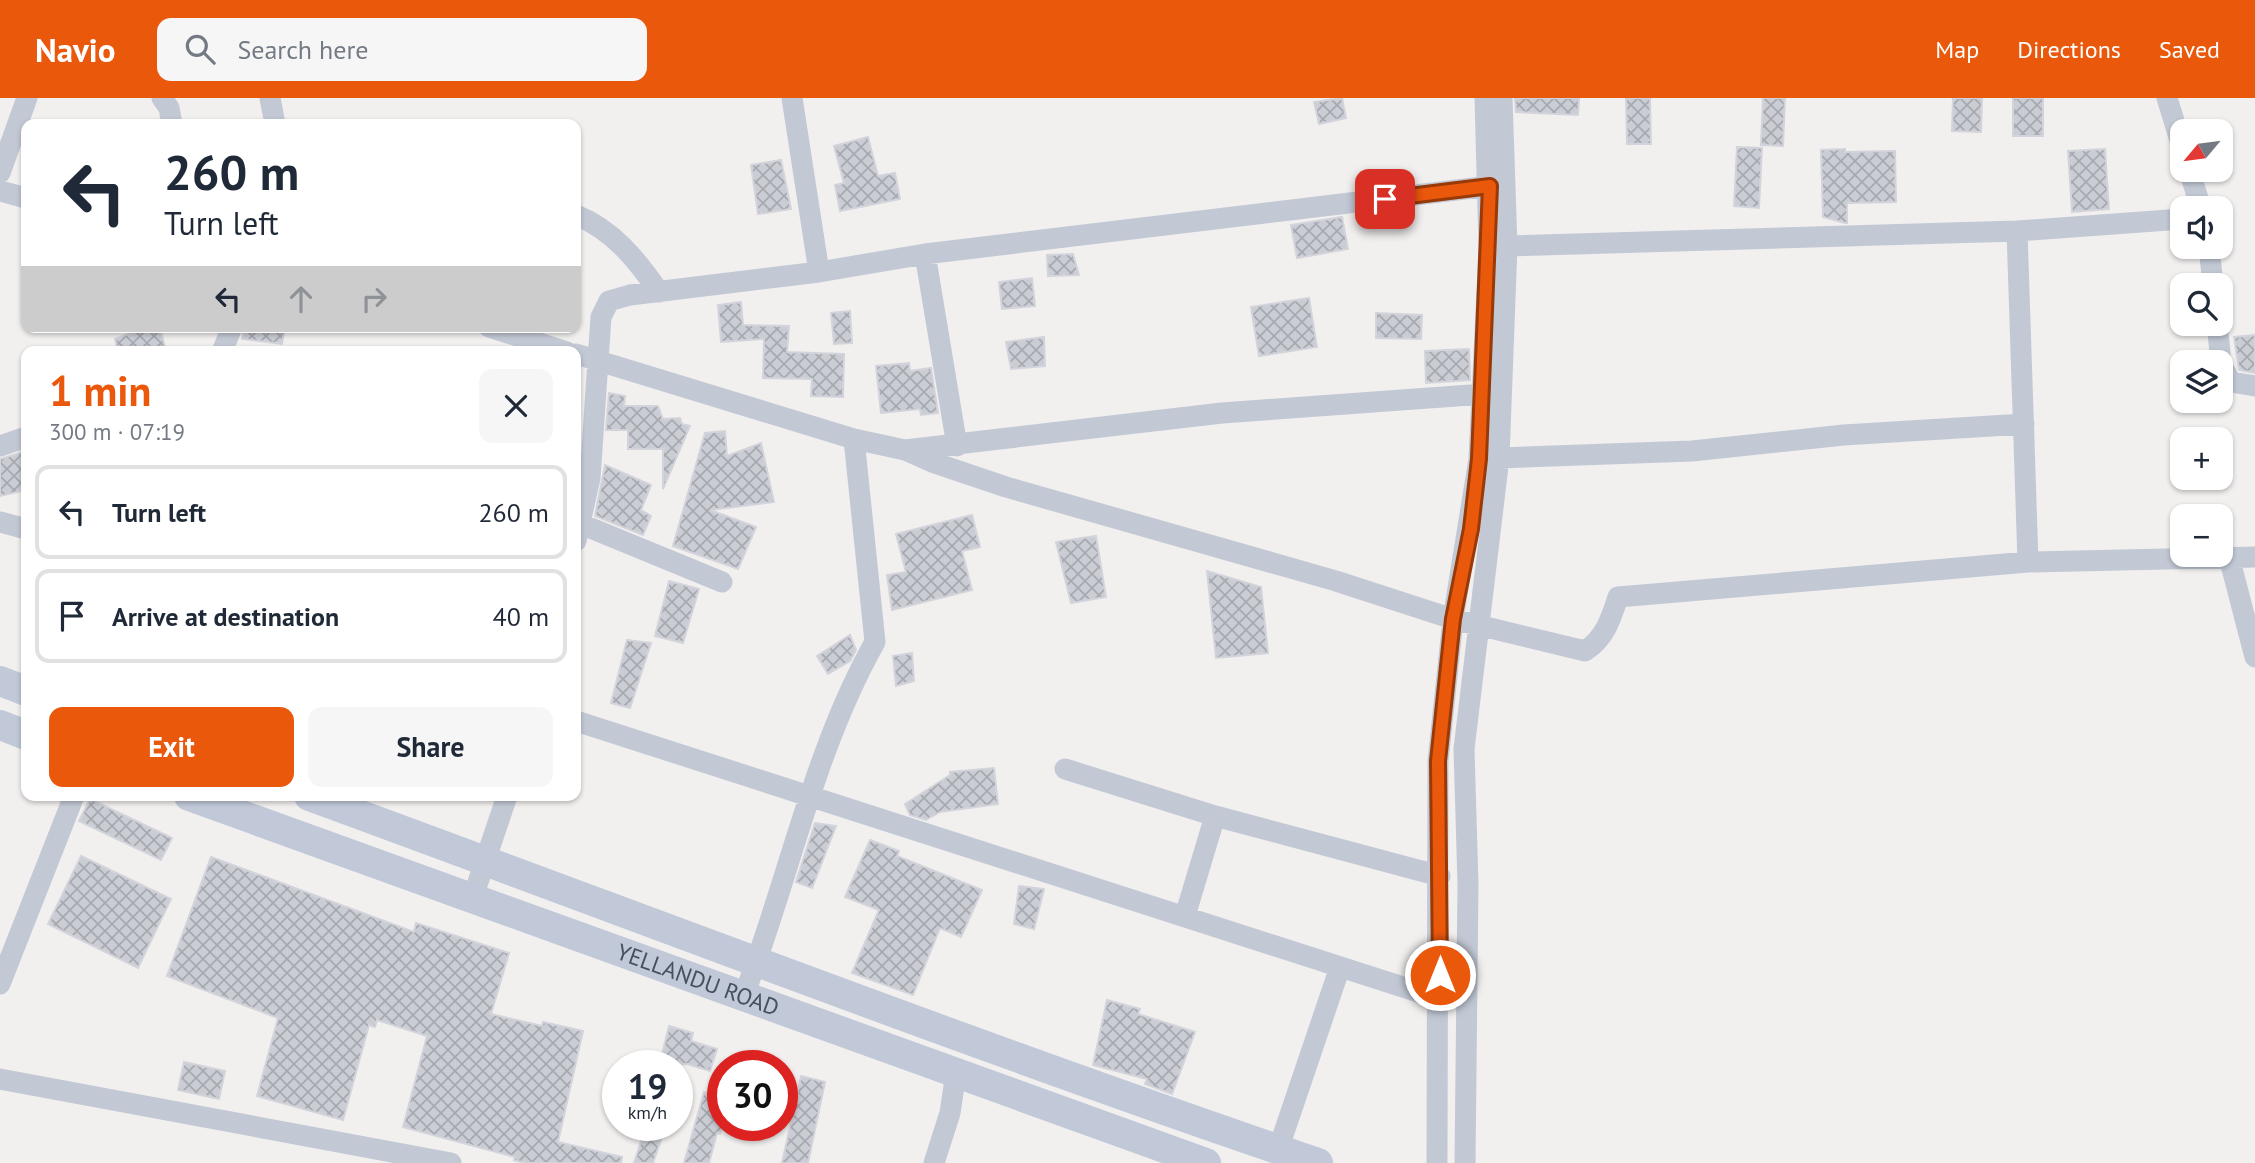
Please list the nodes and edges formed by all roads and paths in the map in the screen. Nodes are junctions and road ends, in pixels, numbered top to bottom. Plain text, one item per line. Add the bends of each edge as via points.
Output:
1 (27, 98) edge
2 (162, 98) edge
3 (270, 98) edge
4 (792, 98) edge
5 (1486, 98) edge
6 (1502, 98) edge
7 (2168, 98) edge
8 (171, 119) edge
9 (274, 119) edge
10 (2174, 119) edge
11 (0, 173) edge
12 (1490, 186) junction
13 (0, 191) edge
14 (21, 197) edge
15 (581, 217) edge
16 (2170, 220) edge
17 (2017, 231) junction
18 (1507, 246) junction
19 (925, 254) junction
20 (819, 272) junction
21 (659, 292) junction
22 (508, 333) edge
23 (549, 346) edge
24 (581, 356) edge
25 (599, 362) junction
26 (2233, 382) edge
27 (2255, 386) edge
28 (1484, 394) junction
29 (2024, 424) junction
30 (21, 439) edge
31 (854, 439) junction
32 (0, 446) edge
33 (957, 446) junction
34 (905, 450) junction
35 (1499, 458) junction
36 (581, 513) edge
37 (0, 522) edge
38 (21, 528) edge
39 (581, 530) edge
40 (2233, 557) edge
41 (2255, 557) edge
42 (2170, 558) edge
43 (2028, 562) junction
44 (2232, 567) edge
45 (722, 582) dead end
46 (1453, 619) junction
47 (1477, 625) junction
48 (2254, 647) edge
49 (0, 681) edge
50 (21, 689) edge
51 (581, 723) edge
52 (0, 725) edge
53 (21, 733) edge
54 (1065, 769) dead end
55 (809, 798) junction
56 (72, 801) edge
57 (202, 801) edge
58 (323, 801) edge
59 (505, 801) edge
60 (1216, 816) junction
61 (486, 861) junction
62 (1440, 876) junction
63 (473, 897) junction
64 (1185, 916) junction
65 (758, 960) junction
66 (1340, 967) junction
67 (0, 984) edge
68 (744, 995) junction
69 (1440, 999) junction
70 (956, 1072) junction
71 (0, 1079) edge
72 (1278, 1150) junction
73 (451, 1163) edge
74 (934, 1163) edge
75 (1206, 1163) edge
76 (1318, 1163) edge
77 (1437, 1163) edge
78 (1465, 1163) edge

1 - 11 street
2 - 8 street
3 - 9 street
4 - 20 street
5 - 12 street
6 - 18 street
7 - 10 street
12 - 19 street
12 - 28 street
13 - 14 street
15 - 21 street via 628,251
16 - 17 street
17 - 18 street
17 - 29 street
18 - 35 street
19 - 20 street
19 - 33 street
20 - 21 street
21 - 25 street via 609,301 601,317
22 - 23 street
24 - 25 street
25 - 31 street
25 - 36 street via 590,478
26 - 27 street
28 - 33 street via 1222,413
28 - 46 street via 1471,529
29 - 35 street via 1844,435 1692,451
29 - 43 street
30 - 32 street
31 - 34 street
31 - 55 street via 875,642 858,671
33 - 34 street
34 - 46 street via 1006,487
35 - 47 street
37 - 38 street
39 - 45 street
40 - 41 street
42 - 43 street
43 - 47 street via 1618,597 1609,624 1597,643 1585,651
44 - 48 street
46 - 47 street
46 - 62 street via 1438,761
47 - 78 street via 1464,750 1468,884
49 - 50 main road
51 - 55 street
52 - 53 main road
54 - 60 street
55 - 64 street
55 - 65 street
56 - 67 street
57 - 63 main road, YELLANDU ROAD
58 - 61 main road, YELLANDU ROAD
59 - 61 street
60 - 62 street
60 - 64 street
61 - 63 street
61 - 65 main road, YELLANDU ROAD
62 - 69 street
63 - 68 main road, YELLANDU ROAD
64 - 66 street
65 - 68 street
65 - 72 main road, YELLANDU ROAD via 1095,1087
66 - 69 street
66 - 72 street
68 - 70 main road, YELLANDU ROAD
69 - 77 street
70 - 74 street via 950,1113
70 - 75 main road, YELLANDU ROAD
71 - 73 street
72 - 76 main road, YELLANDU ROAD

